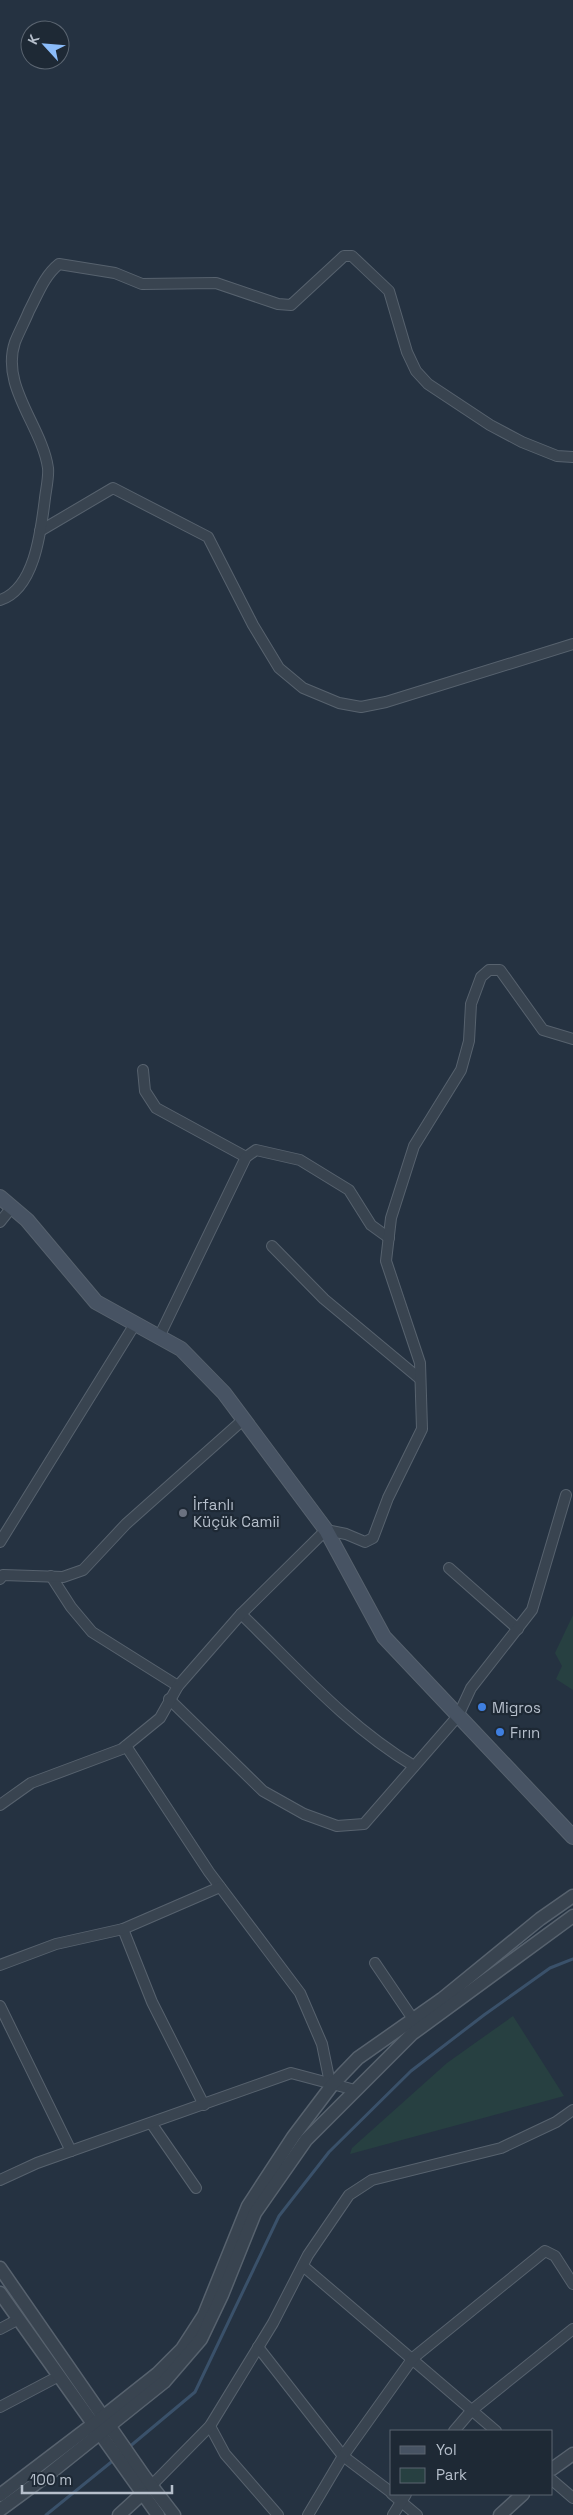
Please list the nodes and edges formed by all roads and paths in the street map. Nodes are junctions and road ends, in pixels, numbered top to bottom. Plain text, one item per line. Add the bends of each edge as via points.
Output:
1 (573, 458) edge
2 (40, 531) junction
3 (0, 600) edge
4 (573, 644) edge
5 (573, 1039) edge
6 (143, 1070) dead end
7 (246, 1157) junction
8 (0, 1196) edge
9 (12, 1207) junction
10 (0, 1222) edge
11 (389, 1238) junction
12 (272, 1246) dead end
13 (135, 1324) junction
14 (159, 1337) junction
15 (420, 1379) junction
16 (244, 1419) junction
17 (566, 1495) dead end
18 (326, 1530) junction
19 (0, 1542) edge
20 (449, 1568) dead end
21 (51, 1576) junction
22 (0, 1578) edge
23 (241, 1614) junction
24 (518, 1629) junction
25 (178, 1686) junction
26 (169, 1699) junction
27 (458, 1716) junction
28 (126, 1746) junction
29 (414, 1766) junction
30 (0, 1805) edge
31 (573, 1837) edge
32 (220, 1887) junction
33 (573, 1896) edge
34 (573, 1916) edge
35 (123, 1930) junction
36 (375, 1963) dead end
37 (0, 1965) edge
38 (0, 2006) edge
39 (413, 2019) junction
40 (3, 2021) edge
41 (332, 2084) junction
42 (355, 2090) junction
43 (204, 2105) junction
44 (573, 2110) edge
45 (150, 2123) junction
46 (71, 2151) junction
47 (0, 2180) edge
48 (196, 2188) dead end
49 (303, 2266) junction
50 (0, 2268) edge
51 (573, 2284) edge
52 (0, 2293) edge
53 (19, 2320) junction
54 (0, 2329) edge
55 (573, 2329) edge
56 (258, 2347) junction
57 (413, 2358) junction
58 (59, 2376) junction
59 (0, 2407) edge
60 (472, 2410) junction
61 (101, 2425) junction
62 (210, 2426) junction
63 (455, 2430) edge
64 (495, 2430) edge
65 (116, 2446) junction
66 (573, 2454) edge
67 (342, 2456) junction
68 (553, 2468) edge
69 (553, 2481) edge
70 (147, 2490) junction
71 (390, 2492) edge
72 (0, 2495) edge
73 (522, 2495) edge
74 (404, 2497) edge
75 (573, 2498) edge
76 (0, 2510) edge
77 (156, 2514) edge
78 (119, 2515) edge
79 (174, 2515) edge
80 (278, 2515) edge
81 (308, 2515) edge
82 (392, 2515) edge
83 (417, 2515) edge
84 (500, 2515) edge

1 - 2 street via 557,456 522,442 428,384 416,371 407,352 389,291 352,256 344,256 291,305 278,304 216,283 142,284 114,274 59,264 48,273 14,344 14,385 43,447 48,470
2 - 3 street via 34,560 23,583 8,598
2 - 4 street via 113,488 208,537 279,668 303,688 338,703 361,707 386,702
5 - 11 street via 543,1030 500,970 489,970 481,977 471,1004 469,1041 461,1070 414,1146
6 - 7 street via 145,1091 156,1108
7 - 11 street via 256,1150 300,1160 349,1190 371,1225
7 - 14 street
8 - 9 main road
9 - 10 street
9 - 13 main road via 27,1220 96,1302
11 - 15 street via 386,1261 420,1363
12 - 15 street via 324,1299
13 - 14 main road
13 - 19 street
14 - 16 main road via 181,1349 224,1393
15 - 18 street via 422,1429 392,1489 373,1538 365,1542
16 - 18 main road
16 - 21 street via 126,1524 83,1570 63,1577
17 - 24 street via 532,1610
18 - 23 street
18 - 27 main road via 384,1637
20 - 24 street
21 - 22 street via 3,1575
21 - 25 street via 92,1632
23 - 25 street
23 - 29 street via 355,1726
24 - 27 street via 471,1688
25 - 26 street
26 - 28 street via 160,1718
26 - 29 street via 263,1791 304,1814 337,1826 364,1824
27 - 29 street
27 - 31 main road
28 - 30 street via 31,1783
28 - 32 street
32 - 35 street
32 - 41 street via 300,1992 322,2044
33 - 39 street via 540,1918
34 - 42 street via 412,2034
35 - 37 street via 56,1944
35 - 43 street via 152,2002
36 - 39 street
38 - 40 street
39 - 41 street via 358,2058
40 - 46 street
41 - 42 street
41 - 43 street via 292,2073
41 - 61 street via 248,2206 195,2331 182,2350
42 - 61 street via 306,2140 255,2213 201,2339 164,2382
43 - 45 street
44 - 49 street via 556,2122 501,2148 372,2180 349,2195
45 - 46 street
45 - 48 street
46 - 47 street
49 - 56 street
49 - 57 street
50 - 61 street
51 - 57 street via 555,2256 546,2251
52 - 53 street
53 - 54 street
53 - 58 street
55 - 60 street
56 - 62 street
56 - 67 street
57 - 60 street
57 - 67 street
58 - 59 street
58 - 61 street
60 - 63 street
60 - 64 street
61 - 65 street
61 - 72 street
61 - 76 street
62 - 70 street
62 - 80 street via 225,2454
65 - 70 street via 144,2476
65 - 70 street via 131,2480
66 - 68 street
67 - 71 street
67 - 81 street
69 - 75 street
70 - 77 street
70 - 78 street
70 - 79 street
73 - 84 street
74 - 82 street
74 - 83 street

